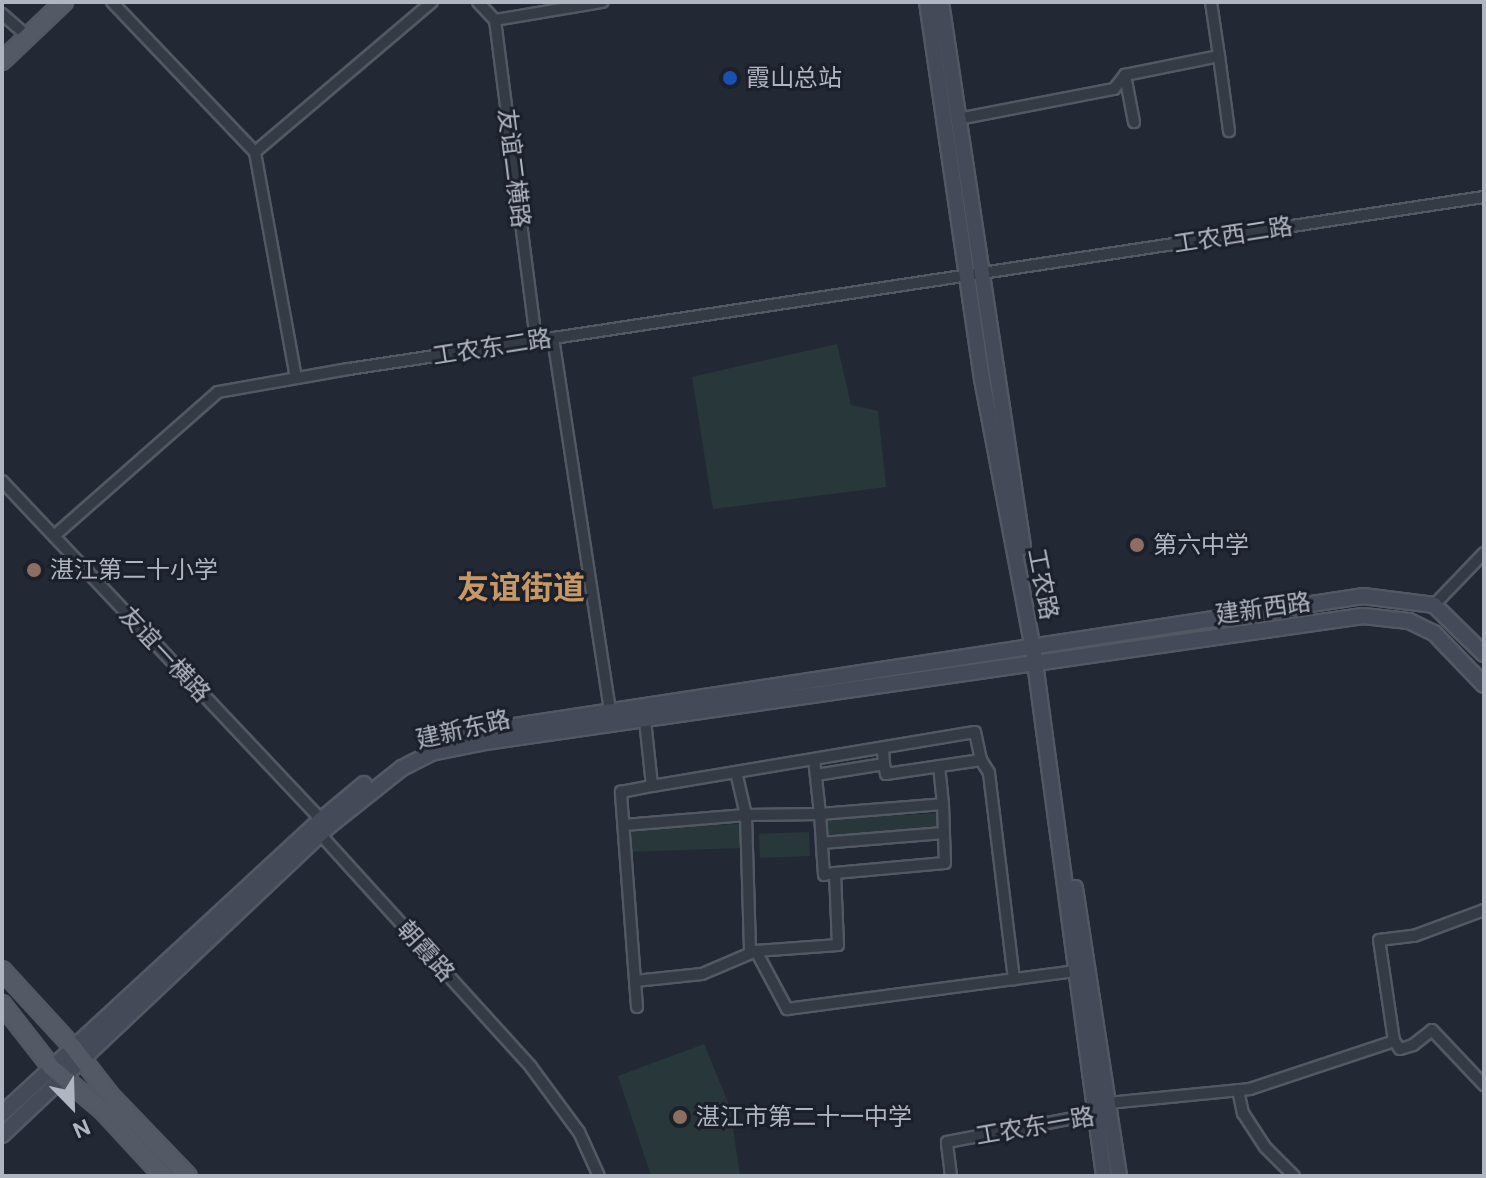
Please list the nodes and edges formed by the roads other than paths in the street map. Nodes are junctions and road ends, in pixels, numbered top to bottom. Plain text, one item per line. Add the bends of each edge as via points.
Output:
1 (64, 2) edge
2 (112, 2) edge
3 (432, 2) edge
4 (478, 2) edge
5 (602, 2) edge
6 (927, 2) edge
7 (941, 2) edge
8 (1211, 2) edge
9 (2, 14) edge
10 (495, 20) junction
11 (28, 37) junction
12 (1219, 56) junction
13 (2, 61) edge
14 (1125, 75) junction
15 (958, 119) junction
16 (1134, 122) dead end
17 (1229, 131) dead end
18 (255, 152) junction
19 (1484, 197) edge
20 (974, 274) junction
21 (553, 338) junction
22 (536, 341) junction
23 (296, 378) junction
24 (2, 481) edge
25 (54, 536) junction
26 (1484, 553) edge
27 (1434, 605) junction
28 (1484, 654) edge
29 (1032, 655) junction
30 (1484, 685) edge
31 (610, 711) junction
32 (645, 720) junction
33 (883, 748) junction
34 (814, 759) junction
35 (981, 760) junction
36 (884, 764) junction
37 (939, 766) junction
38 (736, 772) junction
39 (816, 775) junction
40 (652, 786) junction
41 (943, 804) junction
42 (820, 814) junction
43 (746, 815) junction
44 (624, 825) junction
45 (323, 827) junction
46 (944, 833) junction
47 (822, 843) junction
48 (835, 873) junction
49 (1484, 910) edge
50 (753, 952) junction
51 (2, 970) edge
52 (1077, 971) junction
53 (1014, 979) junction
54 (635, 981) junction
55 (2, 1004) edge
56 (637, 1007) dead end
57 (1394, 1041) junction
58 (76, 1052) junction
59 (57, 1072) junction
60 (1484, 1085) edge
61 (1238, 1090) junction
62 (1105, 1110) junction
63 (2, 1114) edge
64 (2, 1135) edge
65 (163, 1176) edge
66 (188, 1176) edge
67 (599, 1176) edge
68 (951, 1176) edge
69 (1104, 1176) edge
70 (1119, 1176) edge
71 (1294, 1176) edge

1 - 11 main road
2 - 18 street
3 - 18 street
4 - 10 street
5 - 10 street
6 - 20 street, 工农路
7 - 15 street, 工农路
8 - 12 street
9 - 11 street
10 - 22 street, 友谊二横路
11 - 13 main road
12 - 14 street
12 - 17 street
14 - 15 street via 1114,89
14 - 16 street
15 - 20 street, 工农路
18 - 23 street
19 - 20 street, 工农西二路
20 - 21 street, 工农东二路
20 - 29 street, 工农路
21 - 22 street, 工农东二路
21 - 31 street
22 - 23 street, 工农东二路
23 - 25 street, 工农东二路 via 218,392
24 - 25 street, 友谊一横路
25 - 45 street, 友谊一横路
26 - 27 street
27 - 28 street
27 - 29 street, 建新西路 via 1363,596
29 - 30 street, 建新西路 via 1363,616 1409,621 1434,633
29 - 31 street, 建新东路
29 - 32 street, 建新东路
29 - 52 street, 工农路
29 - 62 street, 工农路
31 - 45 street, 建新东路 via 429,745 400,758
32 - 40 street
32 - 45 street, 建新东路 via 431,753 402,768
33 - 34 street
33 - 35 street via 975,732
33 - 36 street
34 - 38 street
34 - 39 street
35 - 37 street
35 - 53 street via 989,773
36 - 37 street via 886,774
36 - 39 street
37 - 41 street
38 - 40 street
38 - 43 street
39 - 42 street
40 - 44 street via 621,792
41 - 42 street
41 - 46 street
42 - 43 street
42 - 47 street
43 - 44 street
43 - 50 street
44 - 54 street
45 - 58 street, 建新东路
45 - 67 street, 朝霞路 via 531,1067 579,1132
46 - 47 street
46 - 48 street via 945,863
47 - 48 street via 824,875
48 - 50 street via 838,945
49 - 57 street via 1414,936 1379,940
50 - 53 street via 787,1009
50 - 54 street via 702,974
51 - 58 main road
52 - 53 street
52 - 62 street, 工农路
54 - 56 street
55 - 59 main road
57 - 60 street via 1400,1049 1432,1030
57 - 61 street
58 - 59 street, 建新东路
58 - 66 main road
59 - 63 street, 建新东路
59 - 64 street, 建新东路
59 - 65 main road via 103,1111
61 - 62 street
61 - 71 street via 1243,1113 1265,1147
62 - 68 street, 工农东一路 via 947,1142
62 - 69 street, 工农路
62 - 70 street, 工农路

